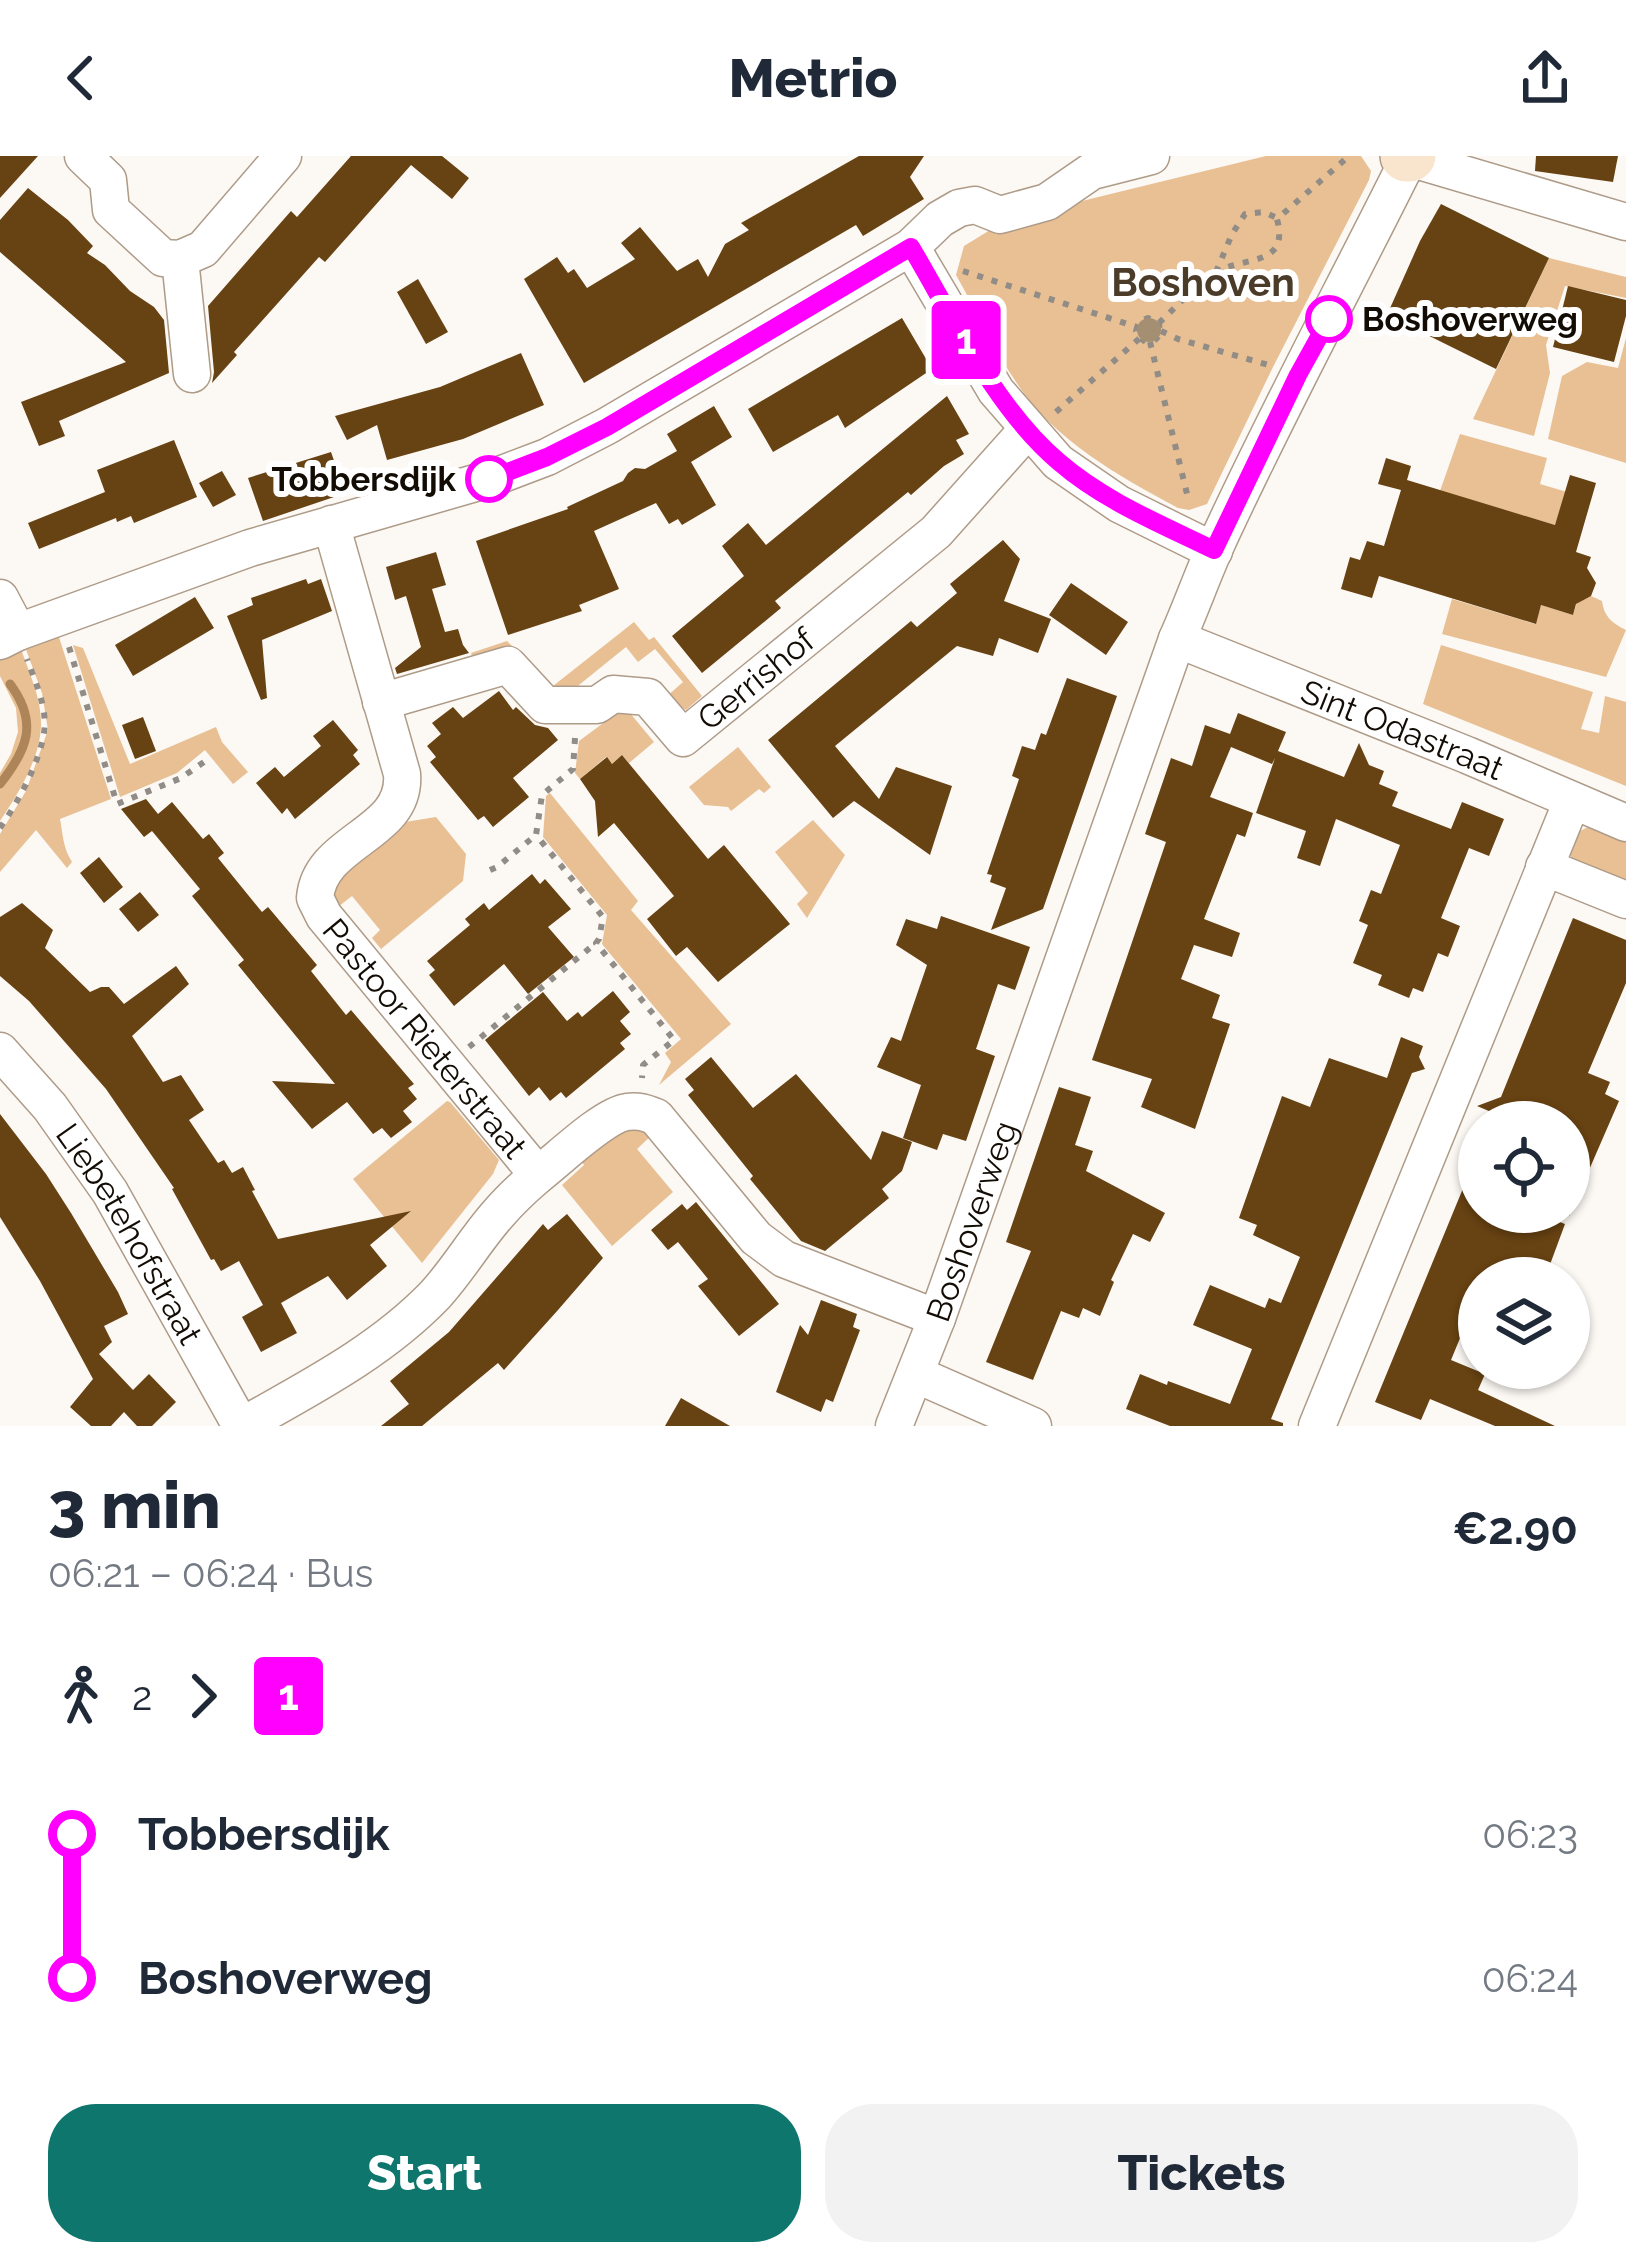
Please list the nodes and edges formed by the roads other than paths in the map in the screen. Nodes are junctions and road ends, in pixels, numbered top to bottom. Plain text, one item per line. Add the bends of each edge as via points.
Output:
1 (83, 156) edge
2 (284, 156) edge
3 (1151, 156) edge
4 (1408, 157) edge
5 (1626, 222) edge
6 (911, 247) junction
7 (180, 259) junction
8 (192, 374) dead end
9 (1030, 431) junction
10 (331, 524) junction
11 (1214, 550) junction
12 (0, 598) edge
13 (9, 636) edge
14 (1177, 639) junction
15 (381, 702) junction
16 (1572, 801) junction
17 (1626, 823) edge
18 (1544, 867) junction
19 (1626, 900) edge
20 (0, 1051) edge
21 (538, 1175) junction
22 (937, 1318) junction
23 (915, 1374) junction
24 (242, 1426) edge
25 (894, 1426) edge
26 (1033, 1426) edge
27 (1317, 1426) edge

1 - 7 street via 108,180 111,210 163,257
2 - 7 street via 203,249
3 - 6 street via 1092,171 1024,209 1000,215 959,208
4 - 5 street
4 - 11 street, Boshoverweg
6 - 9 street via 996,391
6 - 10 street via 547,457
7 - 8 street
9 - 11 street via 1058,462 1119,503
9 - 15 street, Gerrishof via 936,532 682,738 648,697 544,705 508,665
10 - 13 street
10 - 15 street, Pastoor Rieterstraat
11 - 14 street, Boshoverweg
12 - 13 street
14 - 16 street, Sint Odastraat
14 - 22 street, Boshoverweg
15 - 21 street, Pastoor Rieterstraat via 401,798 322,871 315,898
16 - 17 street, Sint Odastraat
16 - 18 street
18 - 19 street
18 - 27 street
20 - 24 street, Liebetehofstraat via 110,1192
21 - 22 street, Pastoor Rieterstraat via 612,1116 656,1118 755,1238 784,1259
21 - 24 street via 406,1321
22 - 23 street, Boshoverweg
23 - 25 street, Boshoverweg
23 - 26 street

